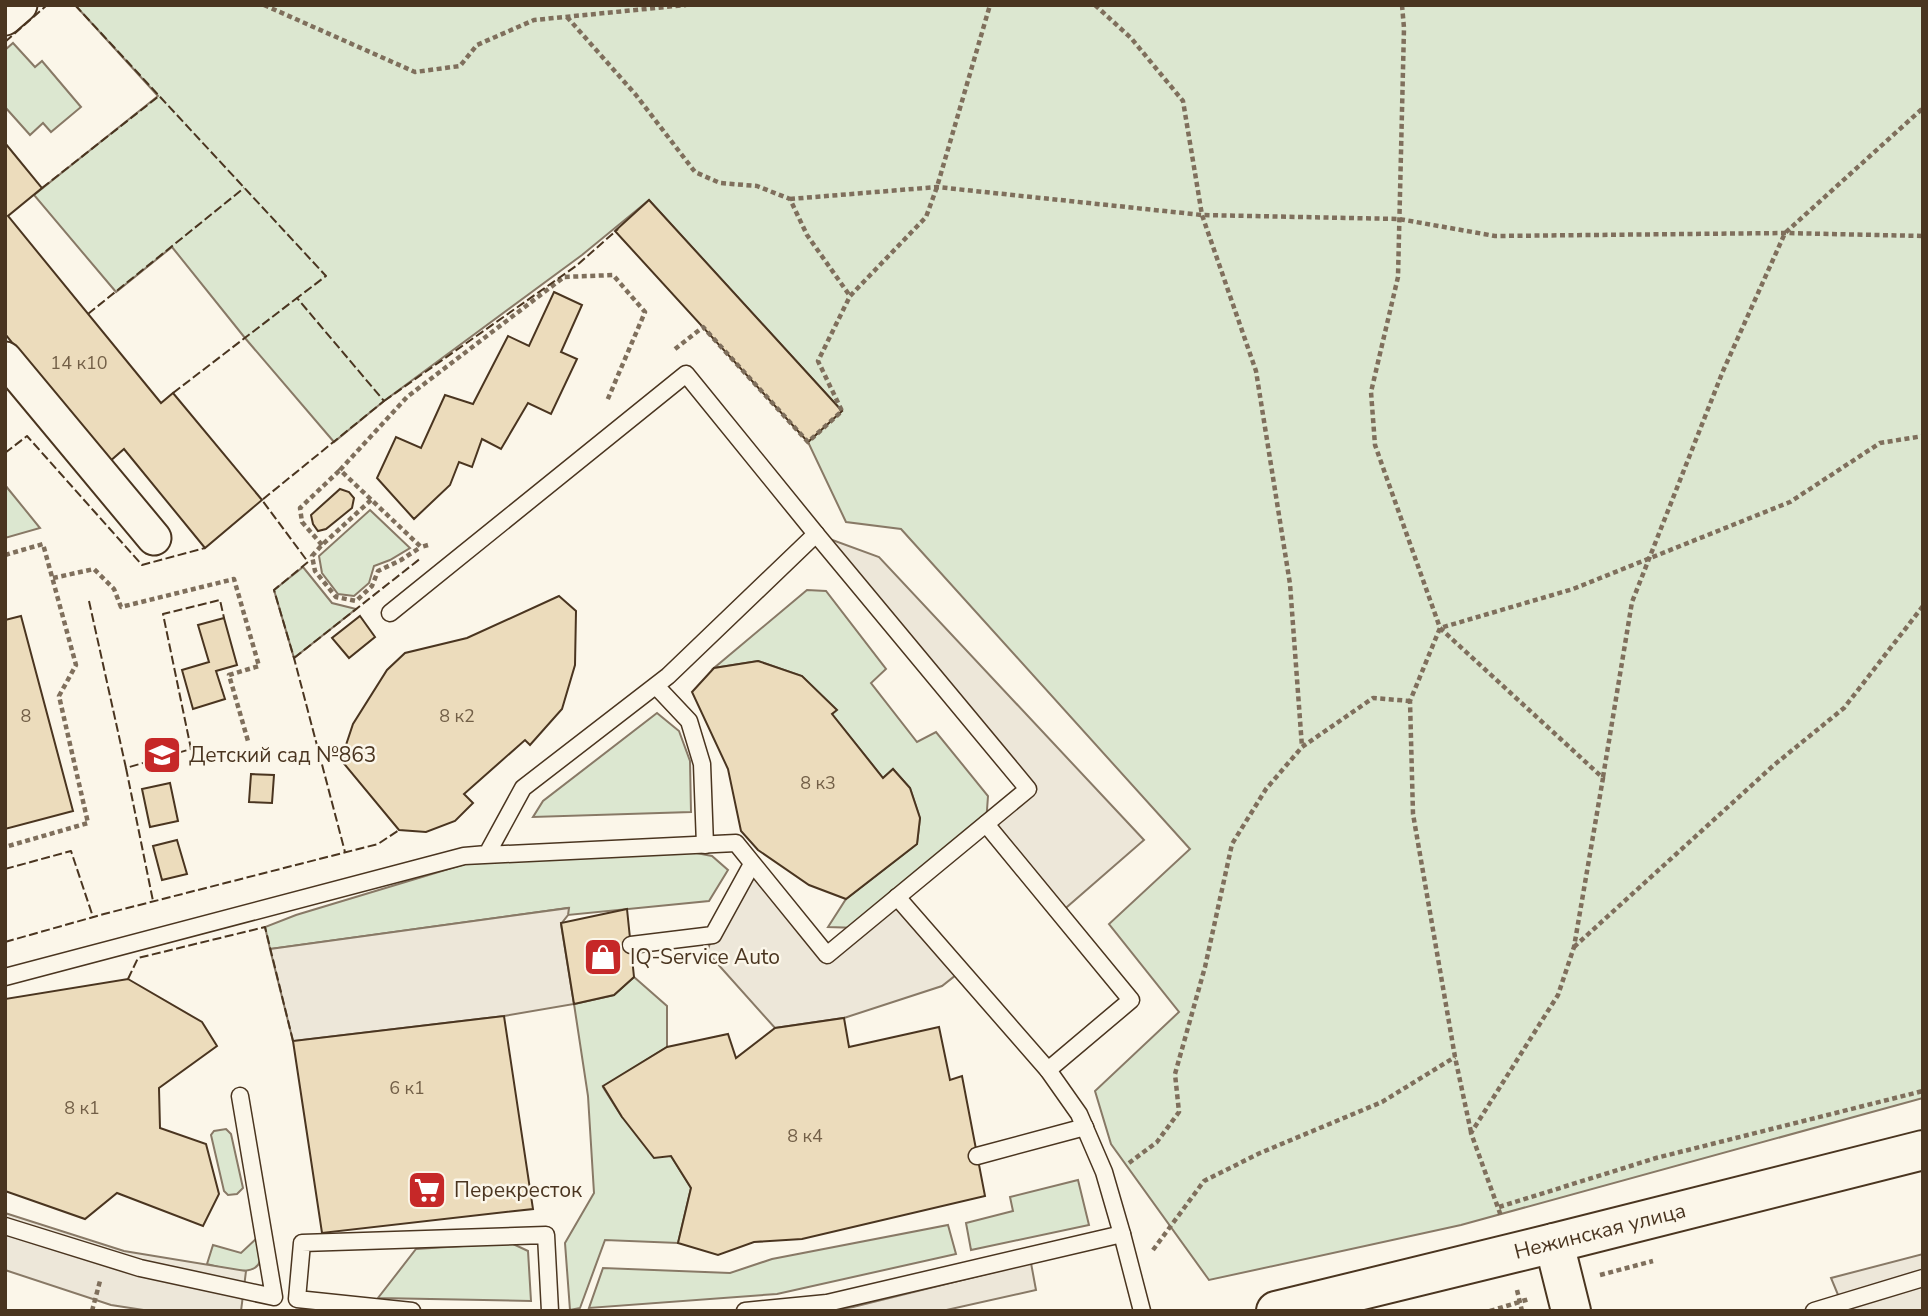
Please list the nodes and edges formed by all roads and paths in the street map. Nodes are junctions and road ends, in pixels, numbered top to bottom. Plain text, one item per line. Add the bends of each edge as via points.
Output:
1 (20, 5) edge
2 (264, 5) edge
3 (687, 5) edge
4 (990, 5) edge
5 (1095, 5) edge
6 (1402, 5) edge
7 (567, 17) junction
8 (5, 18) edge
9 (1923, 108) edge
10 (937, 187) junction
11 (790, 199) junction
12 (1202, 215) junction
13 (1399, 219) junction
14 (1785, 233) junction
15 (1923, 236) edge
16 (850, 296) junction
17 (673, 351) dead end
18 (5, 359) edge
19 (615, 399) dead end
20 (1923, 436) edge
21 (340, 470) junction
22 (371, 500) junction
23 (816, 534) junction
24 (154, 538) dead end
25 (438, 543) dead end
26 (322, 545) junction
27 (421, 547) junction
28 (5, 555) edge
29 (1649, 559) junction
30 (53, 578) junction
31 (1923, 606) edge
32 (390, 613) dead end
33 (1440, 628) junction
34 (656, 685) junction
35 (1410, 701) junction
36 (248, 741) dead end
37 (1302, 747) junction
38 (1603, 778) junction
39 (986, 824) junction
40 (705, 845) junction
41 (5, 847) edge
42 (464, 856) junction
43 (752, 864) junction
44 (897, 897) junction
45 (631, 944) dead end
46 (1574, 947) junction
47 (5, 977) edge
48 (1455, 1057) junction
49 (1048, 1070) junction
50 (1923, 1091) edge
51 (240, 1096) dead end
52 (1084, 1127) junction
53 (1471, 1133) junction
54 (1923, 1150) edge
55 (977, 1156) dead end
56 (1104, 1172) junction
57 (5, 1226) edge
58 (1122, 1234) junction
59 (1554, 1243) junction
60 (1152, 1252) dead end
61 (1923, 1278) edge
62 (297, 1298) junction
63 (272, 1304) edge
64 (412, 1311) edge
65 (550, 1311) edge
66 (745, 1311) edge
67 (1142, 1311) edge
68 (1276, 1311) edge
69 (1490, 1311) edge
70 (1522, 1311) edge
71 (1571, 1311) edge
72 (1814, 1311) edge

1 - 8 street
2 - 7 path via 415,72 460,66 477,45 534,20
3 - 7 path
4 - 10 path
5 - 12 path via 1131,38 1183,101
6 - 13 path
7 - 11 path via 636,95 695,172 720,183 757,186
9 - 14 path
10 - 11 path
10 - 12 path
10 - 16 path via 926,217
11 - 16 path via 807,235
12 - 13 path
12 - 37 path via 1256,371 1290,584
13 - 14 path via 1495,236
13 - 33 path via 1398,277 1371,392 1375,445
14 - 15 path
14 - 29 path via 1723,371
16 - 17 path via 818,361 842,411 808,442 703,327
18 - 24 street
19 - 21 path via 605,407 645,312 613,275 564,277 407,397
20 - 29 path via 1880,443 1790,502
21 - 22 path
21 - 26 path via 300,508 302,522
22 - 26 path
22 - 27 path
23 - 32 lane via 685,374
23 - 34 lane
23 - 39 lane via 1028,789
25 - 27 path
26 - 27 path via 312,556 315,571 335,597 356,601 372,586 378,571
28 - 30 path via 43,544
29 - 33 path via 1573,590
29 - 38 path via 1632,602
30 - 36 path via 94,569 114,589 121,607 234,579 259,666 229,676
30 - 41 path via 76,665 59,696 88,824
31 - 46 path via 1844,708 1774,765
33 - 35 path
33 - 38 path
34 - 40 lane via 689,721 702,764
34 - 42 lane via 523,788 487,854
35 - 37 path via 1373,698
35 - 48 path via 1413,814
37 - 56 path via 1266,789 1232,844 1175,1074 1179,1112 1157,1142 1126,1165
38 - 46 path
39 - 44 lane
39 - 49 lane via 1131,1000
40 - 42 lane
40 - 43 lane via 736,844
42 - 47 lane
43 - 44 lane via 827,955
43 - 45 lane via 713,935
44 - 49 lane
46 - 53 path via 1558,995
48 - 53 path
48 - 60 path via 1382,1102 1204,1181
49 - 52 lane
50 - 53 path via 1656,1158 1499,1207
51 - 63 lane
52 - 55 lane
52 - 56 lane
54 - 59 street, Нежинская улица
56 - 58 lane
57 - 63 lane
58 - 66 lane via 827,1303
58 - 67 lane
59 - 68 street, Нежинская улица
59 - 71 street
61 - 72 lane
62 - 63 lane
62 - 64 lane
62 - 65 lane via 302,1244 546,1235
69 - 70 path via 1520,1303

